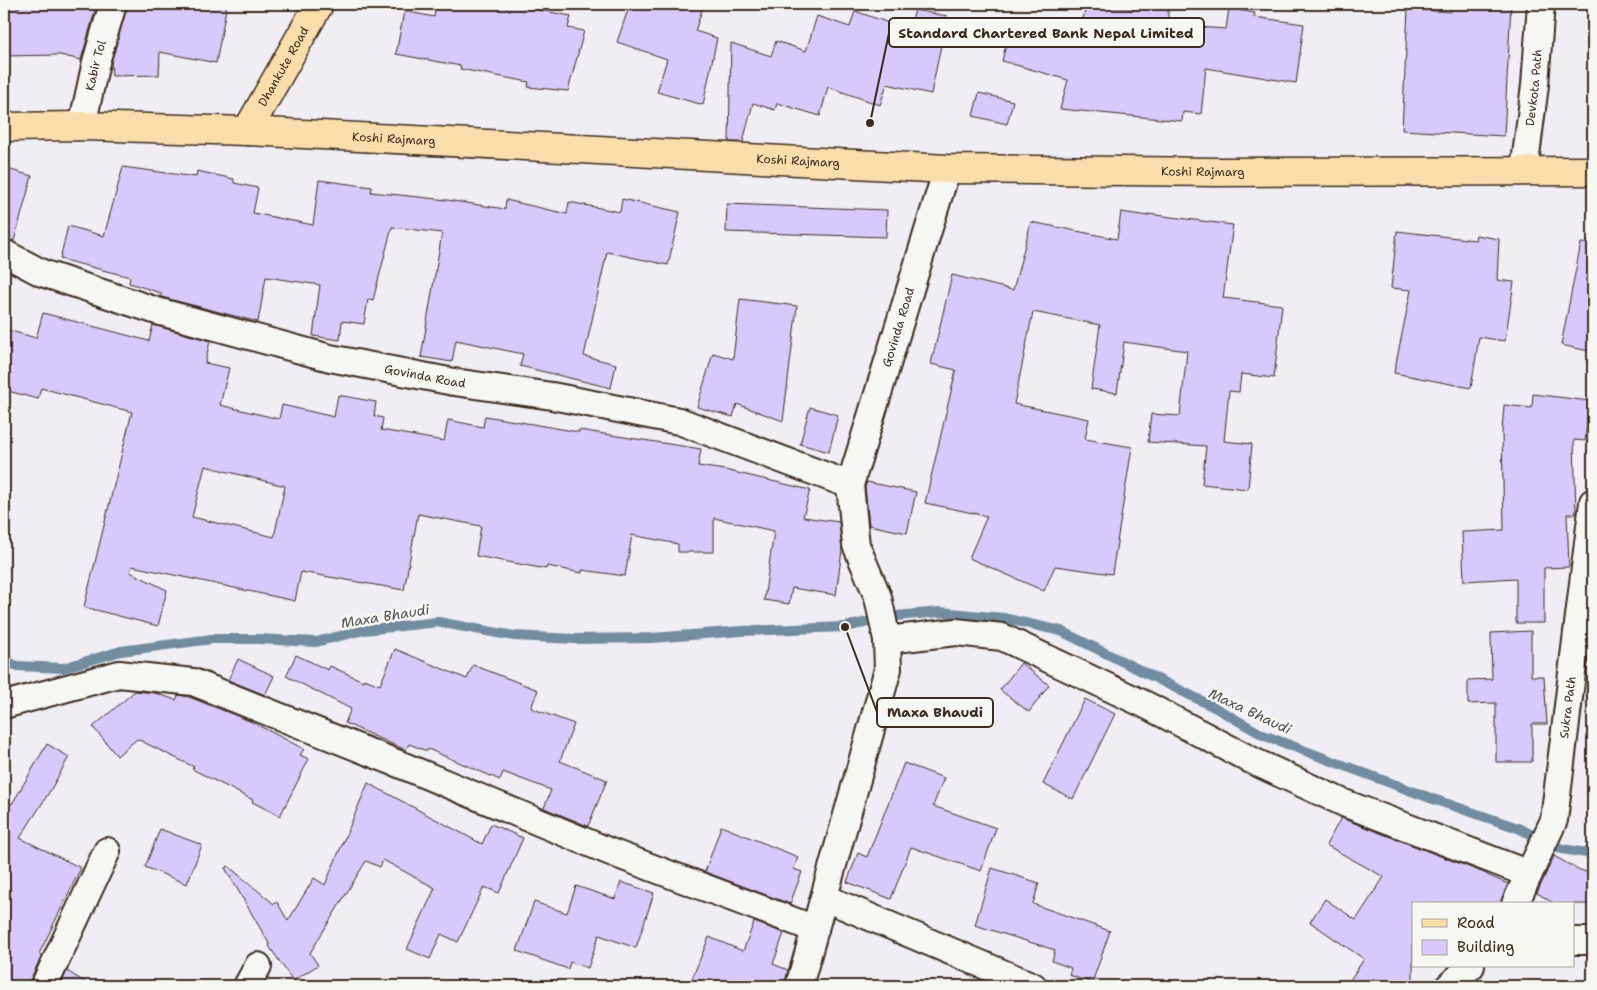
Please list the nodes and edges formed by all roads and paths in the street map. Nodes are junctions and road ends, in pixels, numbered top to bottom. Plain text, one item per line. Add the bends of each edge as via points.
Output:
1 (112, 4) edge
2 (319, 4) edge
3 (1541, 4) edge
4 (82, 126) junction
5 (4, 128) edge
6 (247, 131) junction
7 (947, 168) junction
8 (1524, 171) junction
9 (1593, 171) edge
10 (4, 253) edge
11 (850, 486) junction
12 (1593, 502) edge
13 (887, 640) junction
14 (4, 705) edge
15 (107, 851) dead end
16 (1531, 869) junction
17 (825, 898) junction
18 (1516, 902) edge
19 (815, 929) junction
20 (1574, 941) edge
21 (1593, 941) edge
22 (1469, 968) edge
23 (44, 986) edge
24 (800, 986) edge
25 (1033, 986) edge
26 (1449, 986) edge

1 - 4 street, Kabir Tol
2 - 6 main road, Dhankute Road
3 - 8 street, Devkota Path
4 - 5 main road, Koshi Rajmarg
4 - 6 main road, Koshi Rajmarg
6 - 7 main road, Koshi Rajmarg
7 - 8 main road, Koshi Rajmarg via 1217,172
7 - 11 street, Govinda Road
8 - 9 main road, Koshi Rajmarg
10 - 11 street, Govinda Road via 42,273 157,311 330,358 679,421
11 - 13 street, Govinda Road via 856,545 878,597
12 - 16 street, Sukra Path via 1554,820
13 - 16 street via 956,632 1002,637 1344,803
13 - 17 street, Govinda Road via 888,669
14 - 19 street via 119,674 193,682 613,853
15 - 23 street
16 - 18 street, Sukra Path
17 - 19 street, Govinda Road
17 - 25 street
19 - 24 street, Govinda Road
20 - 21 street
22 - 26 street

